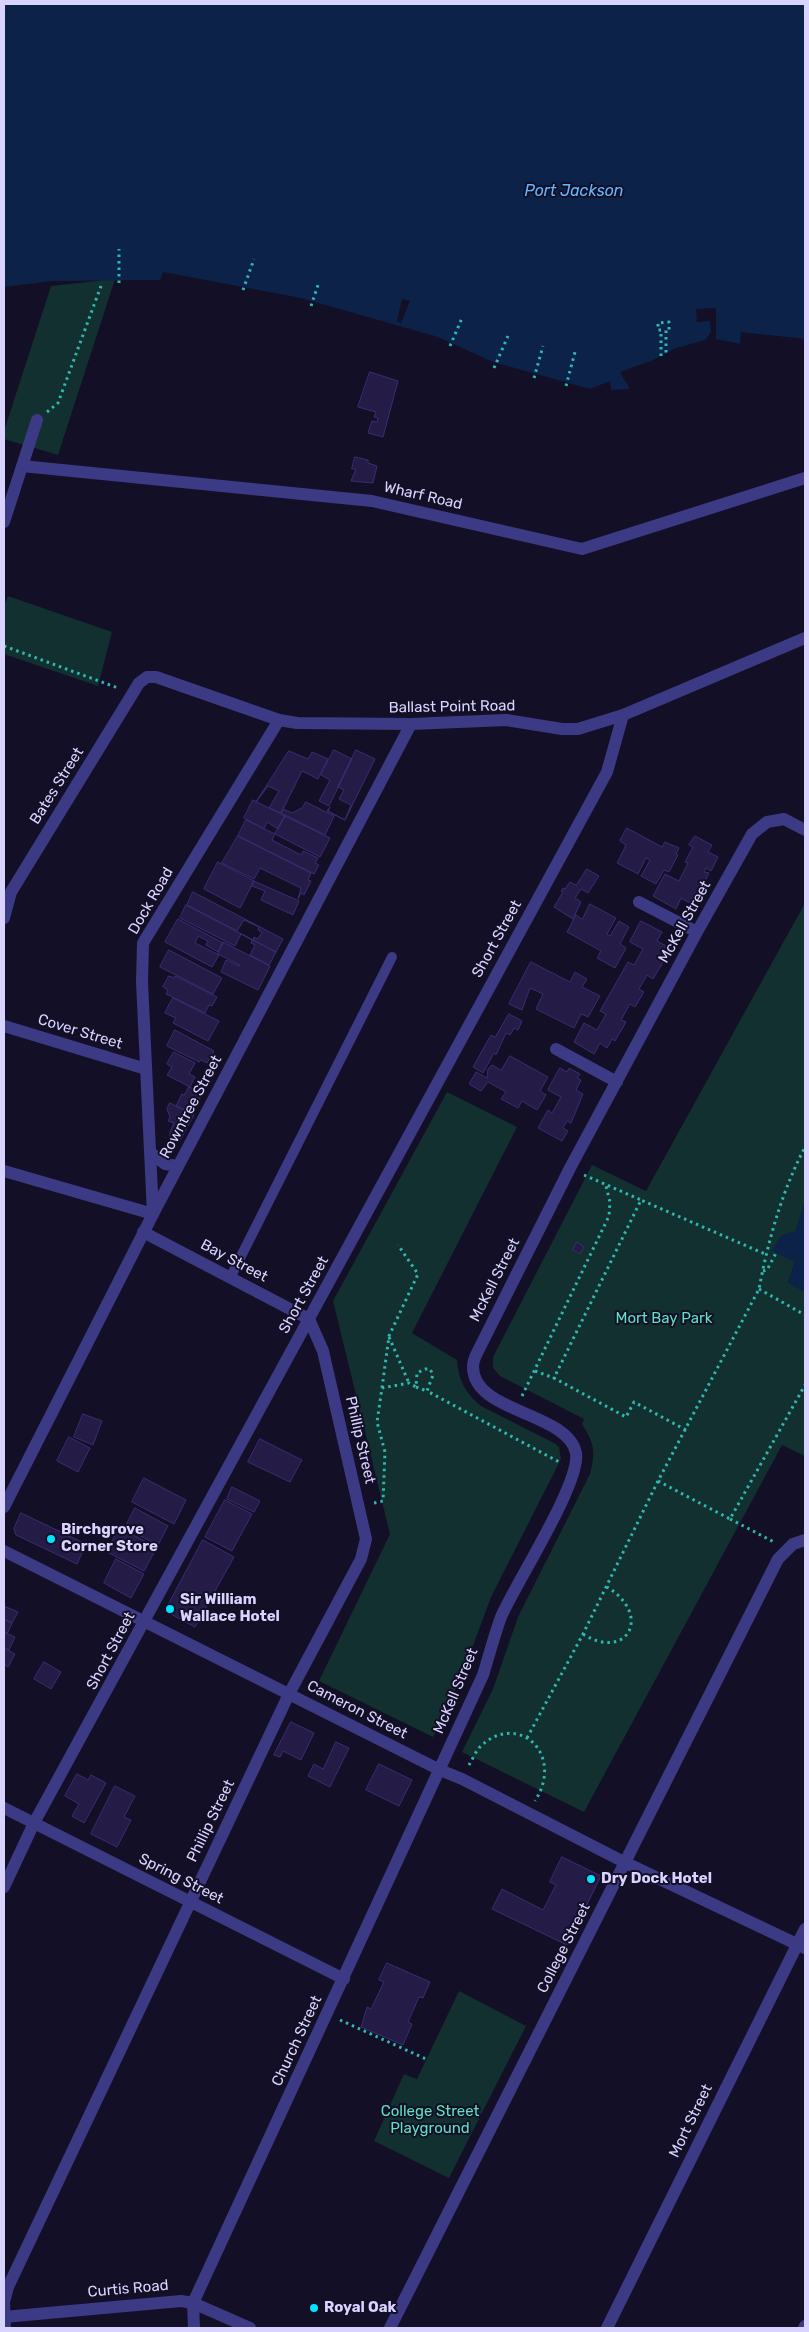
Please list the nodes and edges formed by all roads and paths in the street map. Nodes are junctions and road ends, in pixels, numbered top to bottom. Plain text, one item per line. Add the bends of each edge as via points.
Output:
1 (120, 249) dead end
2 (254, 259) dead end
3 (319, 282) dead end
4 (119, 283) dead end
5 (101, 286) dead end
6 (243, 290) dead end
7 (311, 306) dead end
8 (462, 318) dead end
9 (508, 336) dead end
10 (450, 346) dead end
11 (543, 346) dead end
12 (575, 352) dead end
13 (666, 354) dead end
14 (662, 356) dead end
15 (494, 368) dead end
16 (534, 378) dead end
17 (566, 386) dead end
18 (37, 420) joint
19 (22, 466) junction
20 (805, 478) edge
21 (4, 522) edge
22 (805, 638) edge
23 (4, 646) edge
24 (147, 677) joint
25 (133, 693) junction
26 (623, 715) junction
27 (279, 720) junction
28 (411, 724) junction
29 (805, 830) edge
30 (638, 902) dead end
31 (4, 918) edge
32 (697, 932) junction
33 (392, 957) dead end
34 (4, 1026) edge
35 (556, 1049) dead end
36 (146, 1069) junction
37 (617, 1082) junction
38 (805, 1147) edge
39 (151, 1153) junction
40 (178, 1166) junction
41 (570, 1168) junction
42 (4, 1171) edge
43 (606, 1186) junction
44 (641, 1200) junction
45 (153, 1214) junction
46 (143, 1232) junction
47 (398, 1245) dead end
48 (776, 1253) dead end
49 (766, 1254) junction
50 (763, 1271) junction
51 (230, 1278) junction
52 (759, 1289) junction
53 (805, 1315) edge
54 (309, 1319) junction
55 (389, 1336) junction
56 (535, 1370) junction
57 (554, 1378) junction
58 (409, 1383) junction
59 (805, 1385) edge
60 (416, 1387) junction
61 (382, 1388) junction
62 (427, 1391) junction
63 (516, 1409) junction
64 (686, 1430) junction
65 (575, 1470) junction
66 (658, 1482) junction
67 (4, 1507) edge
68 (358, 1507) junction
69 (730, 1519) junction
70 (805, 1540) edge
71 (4, 1550) edge
72 (785, 1550) junction
73 (607, 1587) junction
74 (145, 1622) junction
75 (583, 1634) junction
76 (289, 1694) junction
77 (527, 1738) junction
78 (440, 1770) junction
79 (462, 1779) junction
80 (4, 1808) edge
81 (528, 1813) junction
82 (34, 1823) junction
83 (626, 1863) junction
84 (4, 1887) edge
85 (189, 1901) junction
86 (805, 1929) edge
87 (801, 1946) edge
88 (344, 1979) junction
89 (328, 2015) junction
90 (426, 2059) dead end
91 (194, 2303) junction
92 (4, 2317) edge
93 (5, 2328) edge
94 (194, 2328) edge
95 (250, 2328) edge
96 (390, 2328) edge
97 (607, 2328) edge

1 - 4 path
2 - 6 path
3 - 7 path
5 - 18 path via 58,403
8 - 10 path
9 - 15 path
11 - 16 path
12 - 17 path
13 - 14 path via 669,322 658,322
18 - 19 street
19 - 20 street, Wharf Road via 372,501 582,549
19 - 21 street
22 - 26 street, Ballast Point Road
23 - 25 path
24 - 25 street, Bates Street
24 - 27 street, Ballast Point Road
25 - 31 street, Bates Street via 11,892
26 - 28 street, Ballast Point Road via 578,729 506,720
26 - 54 street, Short Street via 607,772
27 - 28 street, Ballast Point Road
27 - 36 street, Dock Road via 143,943
28 - 40 street, Rowntree Street
29 - 32 street, McKell Street via 784,820 767,822 752,834
30 - 32 street
32 - 37 street, McKell Street
33 - 51 lane
34 - 36 street, Cover Street
35 - 37 street
36 - 39 street, Dock Road
37 - 41 street, McKell Street
38 - 49 path via 795,1167
39 - 40 street via 165,1164
39 - 45 street, Dock Road
40 - 45 street, Rowntree Street
41 - 43 path
41 - 63 street, McKell Street via 495,1316 473,1367 476,1379 486,1393
42 - 45 street
43 - 44 path
43 - 56 path via 609,1216
44 - 49 path
44 - 57 path
45 - 46 street, Rowntree Street
46 - 51 street, Bay Street
46 - 67 street, Rowntree Street
47 - 55 path via 418,1274
48 - 50 path via 767,1270
49 - 50 path
50 - 52 path
51 - 54 street, Bay Street
52 - 53 path
52 - 64 path
54 - 68 street, Phillip Street via 323,1351
54 - 74 street, Short Street
55 - 58 path
55 - 61 path
56 - 57 path
56 - 63 path
57 - 64 path via 626,1417 634,1402
58 - 60 path
58 - 61 path
59 - 69 path
60 - 62 path
60 - 62 path via 417,1373 430,1369 433,1380
61 - 68 path via 377,1422 385,1452 383,1501
62 - 65 path
63 - 65 street, McKell Street via 570,1441 576,1453
64 - 66 path
65 - 78 street, McKell Street via 502,1617 483,1675
66 - 69 path
66 - 73 path
68 - 76 street, Phillip Street via 366,1540 361,1559
69 - 72 path
70 - 72 street
71 - 74 street, Cameron Street
72 - 83 street, College Street
73 - 75 path
73 - 75 path via 628,1605 632,1624 629,1632 623,1639 605,1643
74 - 76 street, Cameron Street
74 - 82 street, Short Street
75 - 77 path
76 - 78 street, Cameron Street
76 - 85 street, Phillip Street
77 - 79 path via 508,1733 493,1738 479,1749
77 - 81 path via 538,1747 545,1761 539,1795
78 - 79 street, Cameron Street
78 - 88 street, Church Street
79 - 81 street, Cameron Street
80 - 82 street, Spring Street
81 - 83 street, Cameron Street
82 - 84 street, Short Street
82 - 85 street, Spring Street
83 - 87 street, Cameron Street
83 - 96 street, College Street
85 - 88 street, Spring Street
85 - 92 street, Phillip Street via 8,2287
86 - 87 street, Mort Street
87 - 97 street, Mort Street
88 - 89 street, Church Street
89 - 90 path
89 - 91 street, Church Street
91 - 92 street, Curtis Road via 166,2301
91 - 94 street, Church Street
91 - 95 street, Curtis Road
92 - 93 street, Phillip Street

